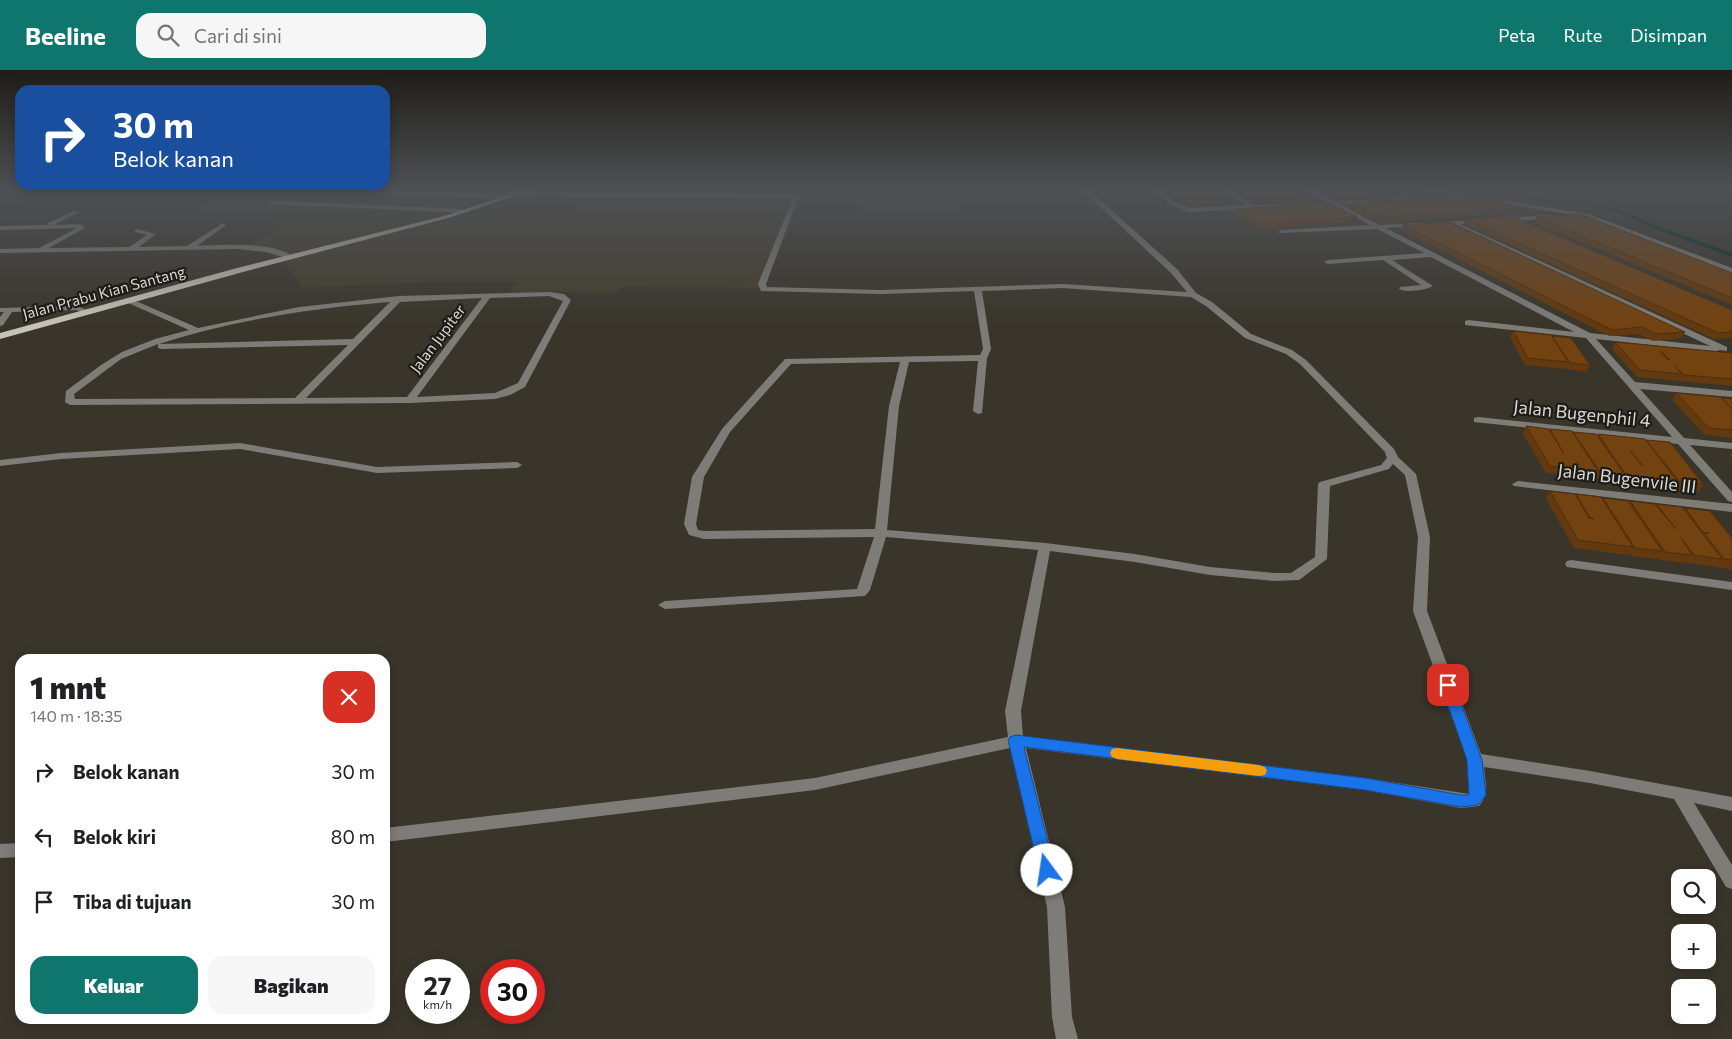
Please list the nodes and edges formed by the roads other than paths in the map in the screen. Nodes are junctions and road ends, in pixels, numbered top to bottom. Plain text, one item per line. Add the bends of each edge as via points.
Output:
1 (69, 234) edge
2 (153, 234) edge
3 (209, 234) edge
4 (378, 234) edge
5 (782, 234) edge
6 (1134, 234) edge
7 (1393, 234) edge
8 (1476, 234) edge
9 (1636, 234) edge
10 (190, 247) junction
11 (132, 248) junction
12 (39, 250) junction
13 (0, 251) edge
14 (1434, 255) junction
15 (290, 257) junction
16 (1384, 258) junction
17 (1328, 262) dead end
18 (1732, 271) edge
19 (978, 289) junction
20 (1403, 289) dead end
21 (488, 295) junction
22 (1193, 295) junction
23 (399, 298) junction
24 (129, 300) junction
25 (0, 310) edge
26 (10, 310) junction
27 (87, 312) junction
28 (0, 323) edge
29 (1468, 323) dead end
30 (198, 330) junction
31 (228, 330) junction
32 (0, 336) edge
33 (1589, 336) junction
34 (354, 342) junction
35 (220, 345) junction
36 (146, 346) junction
37 (1728, 350) edge
38 (983, 358) junction
39 (905, 359) junction
40 (1633, 384) junction
41 (1732, 394) edge
42 (298, 400) junction
43 (410, 400) junction
44 (978, 411) dead end
45 (1478, 420) dead end
46 (1682, 441) junction
47 (1732, 446) edge
48 (1393, 458) junction
49 (0, 463) edge
50 (518, 465) dead end
51 (1518, 484) dead end
52 (1732, 499) edge
53 (1732, 508) edge
54 (881, 533) junction
55 (1045, 547) junction
56 (1571, 564) dead end
57 (1732, 586) edge
58 (665, 605) dead end
59 (1016, 740) junction
60 (1475, 760) junction
61 (1679, 794) junction
62 (1732, 804) edge
63 (390, 834) edge
64 (15, 850) edge
65 (0, 851) edge
66 (1732, 881) edge
67 (1067, 1039) edge

1 - 12 street
2 - 11 street
3 - 10 street
4 - 15 main road, Jalan Prabu Kian Santang
5 - 19 street via 762,284 764,289 881,292
6 - 22 street via 1174,271
7 - 14 street
8 - 37 street
9 - 18 street
10 - 11 street
10 - 15 street via 268,250
11 - 12 street
12 - 13 street
14 - 16 street
14 - 33 street
15 - 24 main road, Jalan Prabu Kian Santang
16 - 17 street
16 - 20 street via 1429,286
19 - 22 street via 1063,286
19 - 38 street via 986,349
21 - 23 street
21 - 43 street, Jalan Jupiter
21 - 43 street via 548,294 567,300 522,385 495,396
22 - 48 street via 1248,336 1289,352 1303,362 1390,451
23 - 31 street via 315,306
23 - 34 street
24 - 27 main road, Jalan Prabu Kian Santang
24 - 30 street
25 - 26 street
26 - 27 street via 77,308
26 - 28 street
27 - 32 main road, Jalan Prabu Kian Santang
29 - 33 street
30 - 31 street
30 - 36 street
31 - 35 street
33 - 37 street
33 - 40 street
34 - 35 street
34 - 42 street
35 - 36 street
36 - 42 street via 124,354 69,393 70,402
38 - 39 street
38 - 44 street
39 - 54 street via 894,406
39 - 54 street via 788,361 726,431 698,477 690,524 693,532 704,535
40 - 41 street
40 - 46 street
42 - 43 street
45 - 46 street, Jalan Bugenphil 4
46 - 47 street, Jalan Bugenphil 4
46 - 52 street
48 - 55 street via 1386,467 1324,484 1321,559 1294,577 1210,571
48 - 60 street via 1410,474 1424,537 1420,611
49 - 50 street via 61,456 240,446 377,470
51 - 53 street, Jalan Bugenvile III
54 - 55 street
54 - 58 street via 860,593
55 - 59 street via 1013,711
56 - 57 street
59 - 60 street via 1365,784 1461,801 1473,801 1478,795
59 - 63 street via 815,784
59 - 67 street via 1056,907 1062,1017
60 - 61 street
61 - 62 street
61 - 66 street
64 - 65 street

